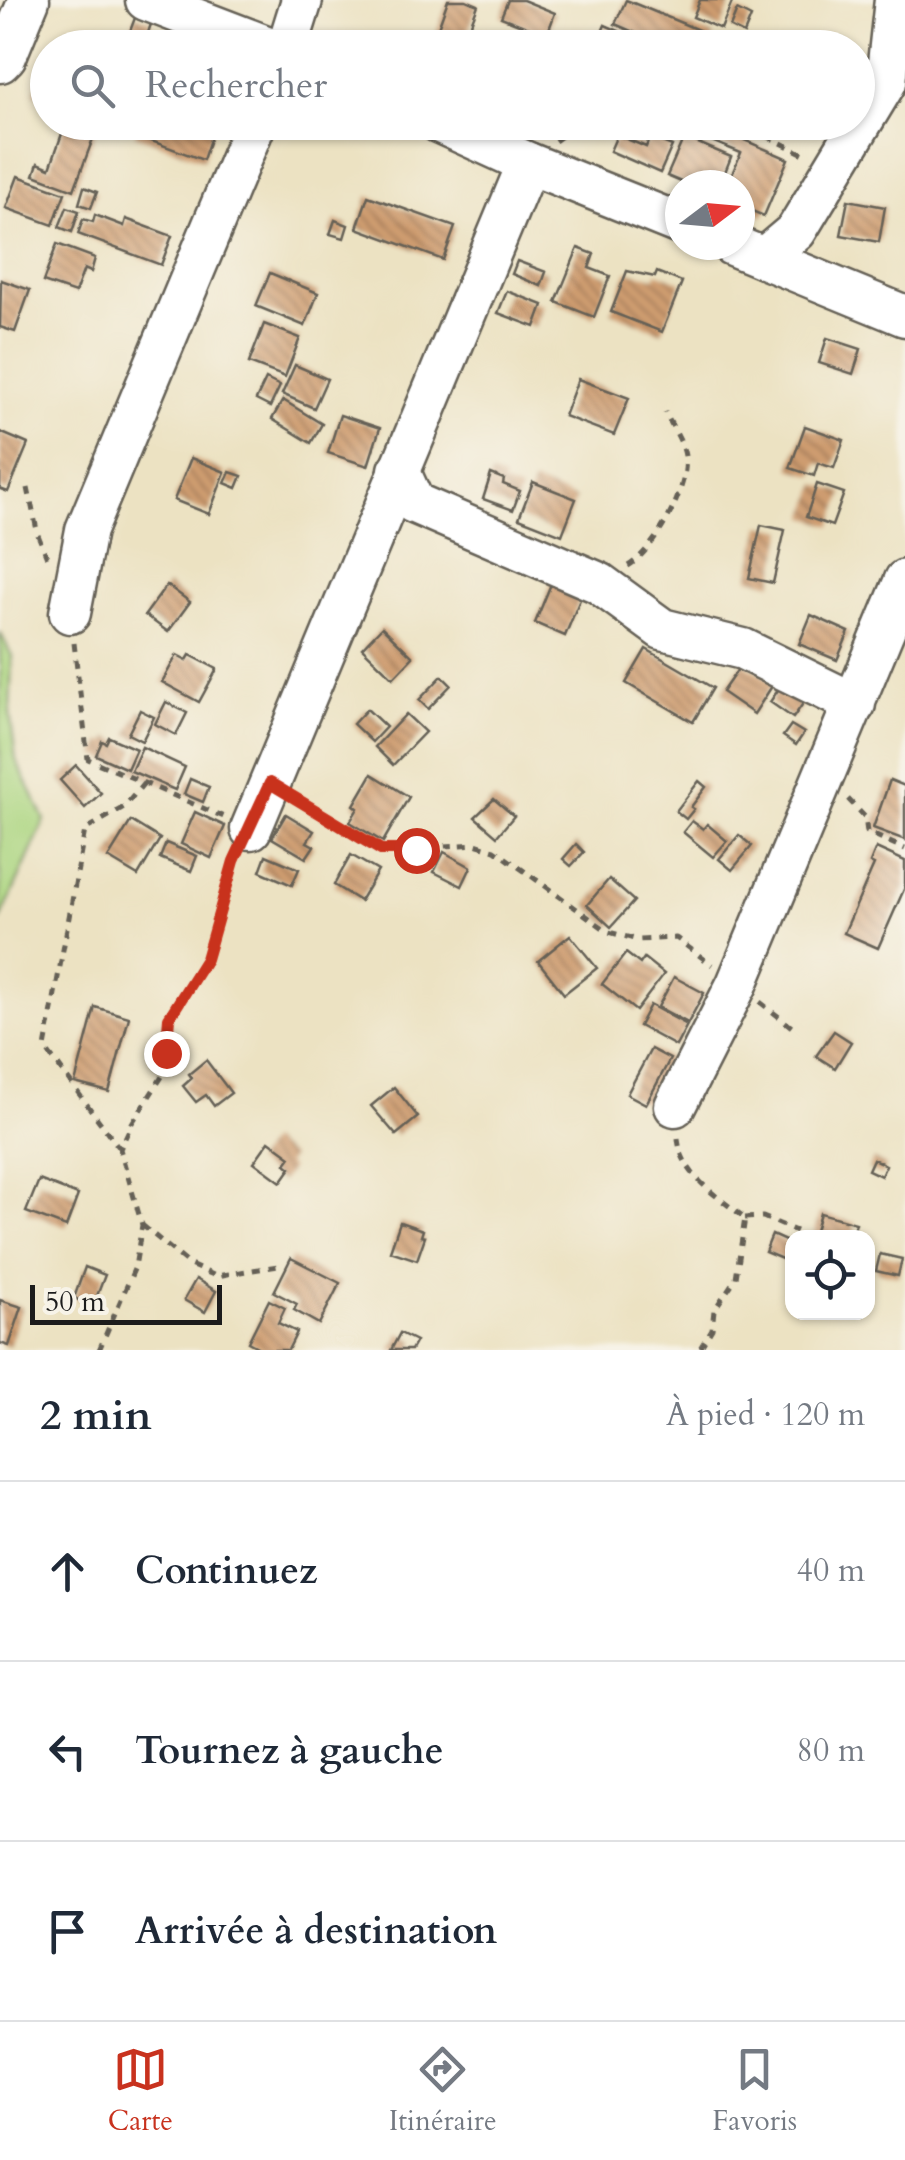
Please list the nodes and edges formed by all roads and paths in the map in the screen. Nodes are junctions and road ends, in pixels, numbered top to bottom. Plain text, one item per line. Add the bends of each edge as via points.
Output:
1 (29, 0) edge
2 (146, 0) edge
3 (302, 0) edge
4 (894, 0) edge
5 (225, 30) edge
6 (293, 30) edge
7 (0, 62) edge
8 (875, 100) edge
9 (248, 140) edge
10 (478, 140) edge
11 (557, 140) edge
12 (776, 140) edge
13 (851, 140) edge
14 (528, 163) junction
15 (834, 168) junction
16 (665, 218) edge
17 (755, 249) edge
18 (755, 255) edge
19 (905, 316) edge
20 (665, 412) dead end
21 (398, 470) junction
22 (28, 488) dead end
23 (50, 566) dead end
24 (905, 580) edge
25 (599, 582) junction
26 (70, 613) joint
27 (854, 704) junction
28 (826, 776) junction
29 (144, 783) junction
30 (270, 783) junction
31 (251, 829) junction
32 (905, 849) edge
33 (737, 984) junction
34 (797, 1032) dead end
35 (675, 1106) joint
36 (120, 1149) junction
37 (745, 1218) junction
38 (142, 1225) junction
39 (794, 1230) edge
40 (278, 1266) dead end
41 (98, 1350) edge
42 (699, 1350) edge

1 - 7 street
2 - 5 street
3 - 6 street
4 - 8 street via 886,82
9 - 26 street via 86,530
10 - 14 street
11 - 14 path
12 - 15 path
13 - 15 street
14 - 16 street
14 - 21 street
15 - 17 street via 796,231
18 - 19 street
20 - 25 path via 685,456 680,493 642,557
21 - 25 street via 414,503
21 - 30 street
22 - 23 path
24 - 27 street
25 - 27 street via 662,629 743,649
26 - 29 path via 88,759
27 - 28 street
28 - 32 path via 866,817 868,832
28 - 33 street
29 - 31 path
29 - 36 path via 124,807 85,830 45,1048
30 - 31 street
30 - 33 path via 381,850 475,844 495,850 609,932 638,940 676,938
31 - 36 path via 234,861 206,959 169,1018 164,1075
33 - 34 path
33 - 35 street
35 - 37 path via 679,1153 702,1185
36 - 38 path
37 - 39 path via 762,1217
37 - 42 path via 736,1278
38 - 40 path via 190,1265 216,1276
38 - 41 path via 135,1268

